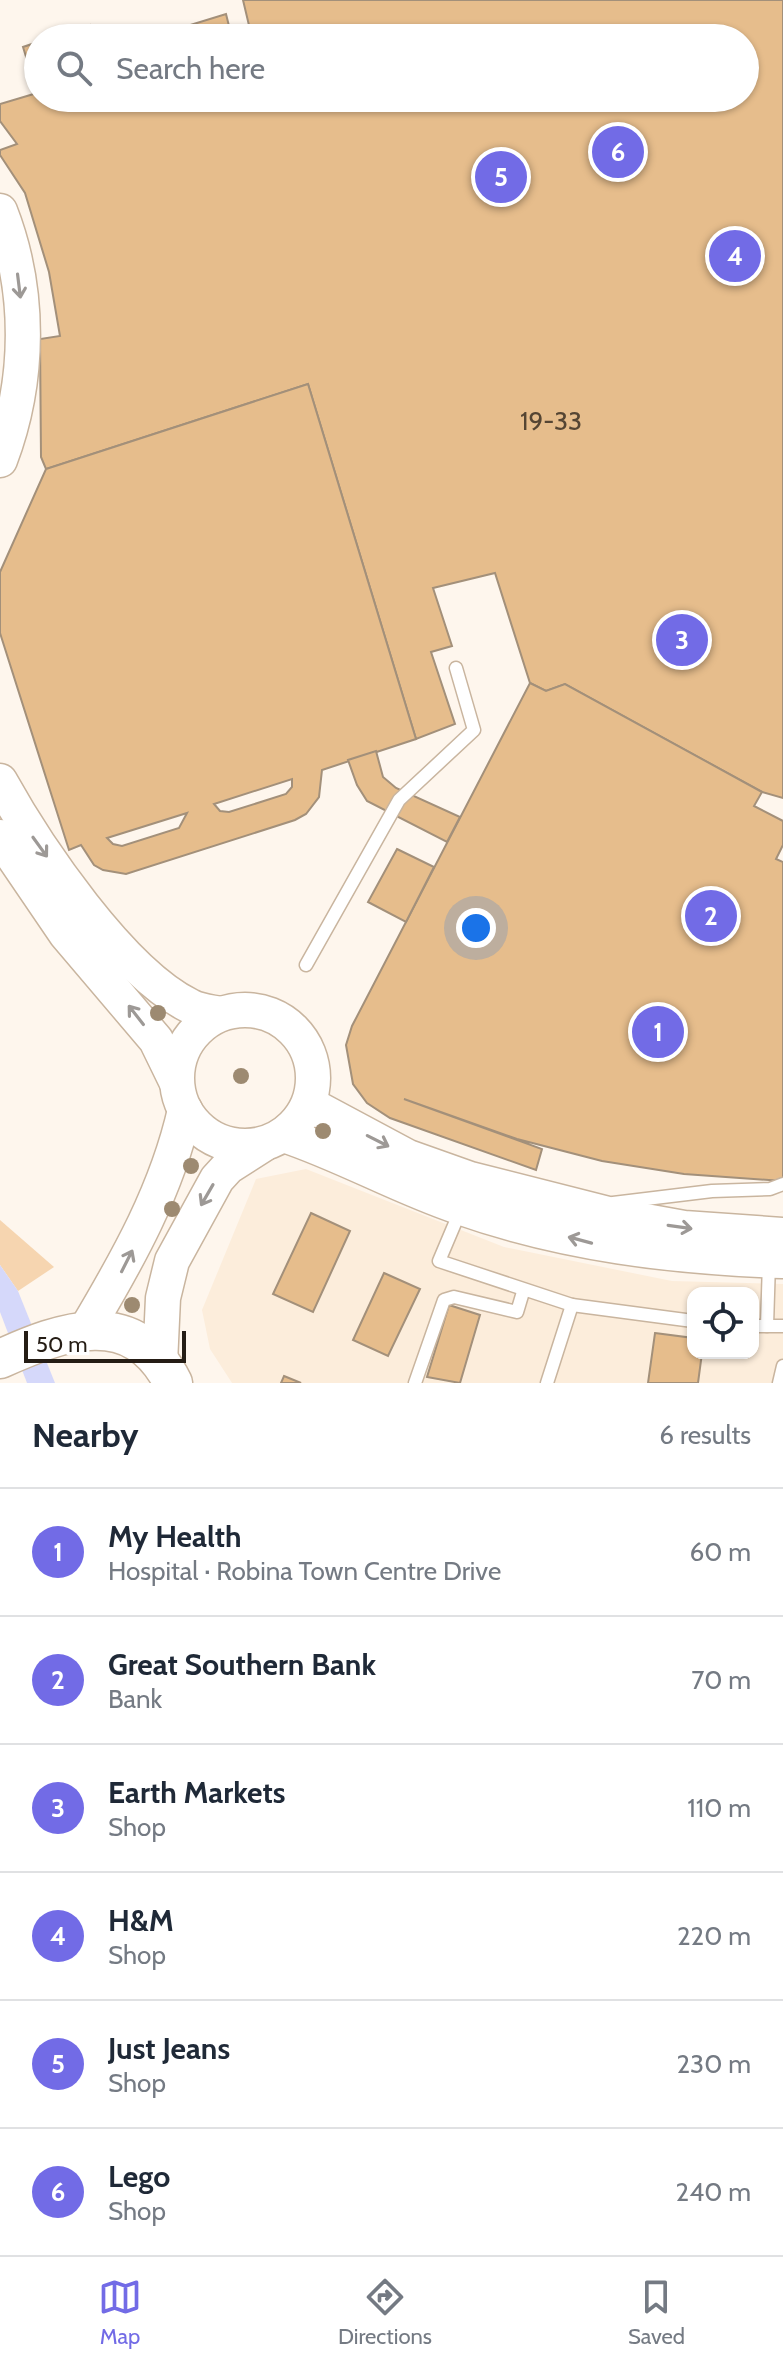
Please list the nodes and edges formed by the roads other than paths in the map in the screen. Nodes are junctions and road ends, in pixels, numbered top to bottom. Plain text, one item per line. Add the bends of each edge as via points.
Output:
1 (0, 211) edge
2 (0, 312) edge
3 (0, 361) edge
4 (0, 460) edge
5 (456, 668) dead end
6 (0, 781) edge
7 (0, 837) edge
8 (306, 965) dead end
9 (220, 1014) junction
10 (180, 1096) junction
11 (309, 1104) junction
12 (274, 1140) junction
13 (783, 1184) edge
14 (465, 1194) junction
15 (578, 1206) junction
16 (776, 1248) edge
17 (523, 1292) junction
18 (572, 1305) junction
19 (687, 1320) edge
20 (759, 1326) edge
21 (767, 1326) junction
22 (783, 1326) edge
23 (71, 1332) junction
24 (2, 1358) edge
25 (783, 1366) edge
26 (166, 1373) edge
27 (415, 1383) edge
28 (547, 1383) edge
29 (779, 1383) edge

1 -> 4 street via 20,285 23,336 15,413
2 - 3 street
5 - 8 lane via 474,730 399,800
6 -> 9 street via 27,830 89,913 169,993 193,1008
10 -> 7 street via 156,1040 66,934
9 - 10 street via 187,1040 179,1060
9 - 11 street via 248,1009 295,1030 313,1064
10 - 12 street via 199,1129 219,1141 241,1147
23 -> 10 street via 130,1257 176,1147
11 - 12 street via 299,1121
11 -> 14 street
12 - 14 street
12 -> 26 street via 217,1179 172,1261 163,1298
13 - 15 lane
14 - 15 street
16 -> 14 street via 678,1257 603,1247
14 - 17 lane via 439,1261
15 -> 16 street
16 - 21 lane
17 - 18 lane
17 - 27 lane via 517,1312 454,1297 444,1300
18 - 19 lane
18 - 28 lane
20 - 21 lane
21 - 22 lane
23 - 24 main road
23 - 26 main road via 130,1340
25 - 29 lane

